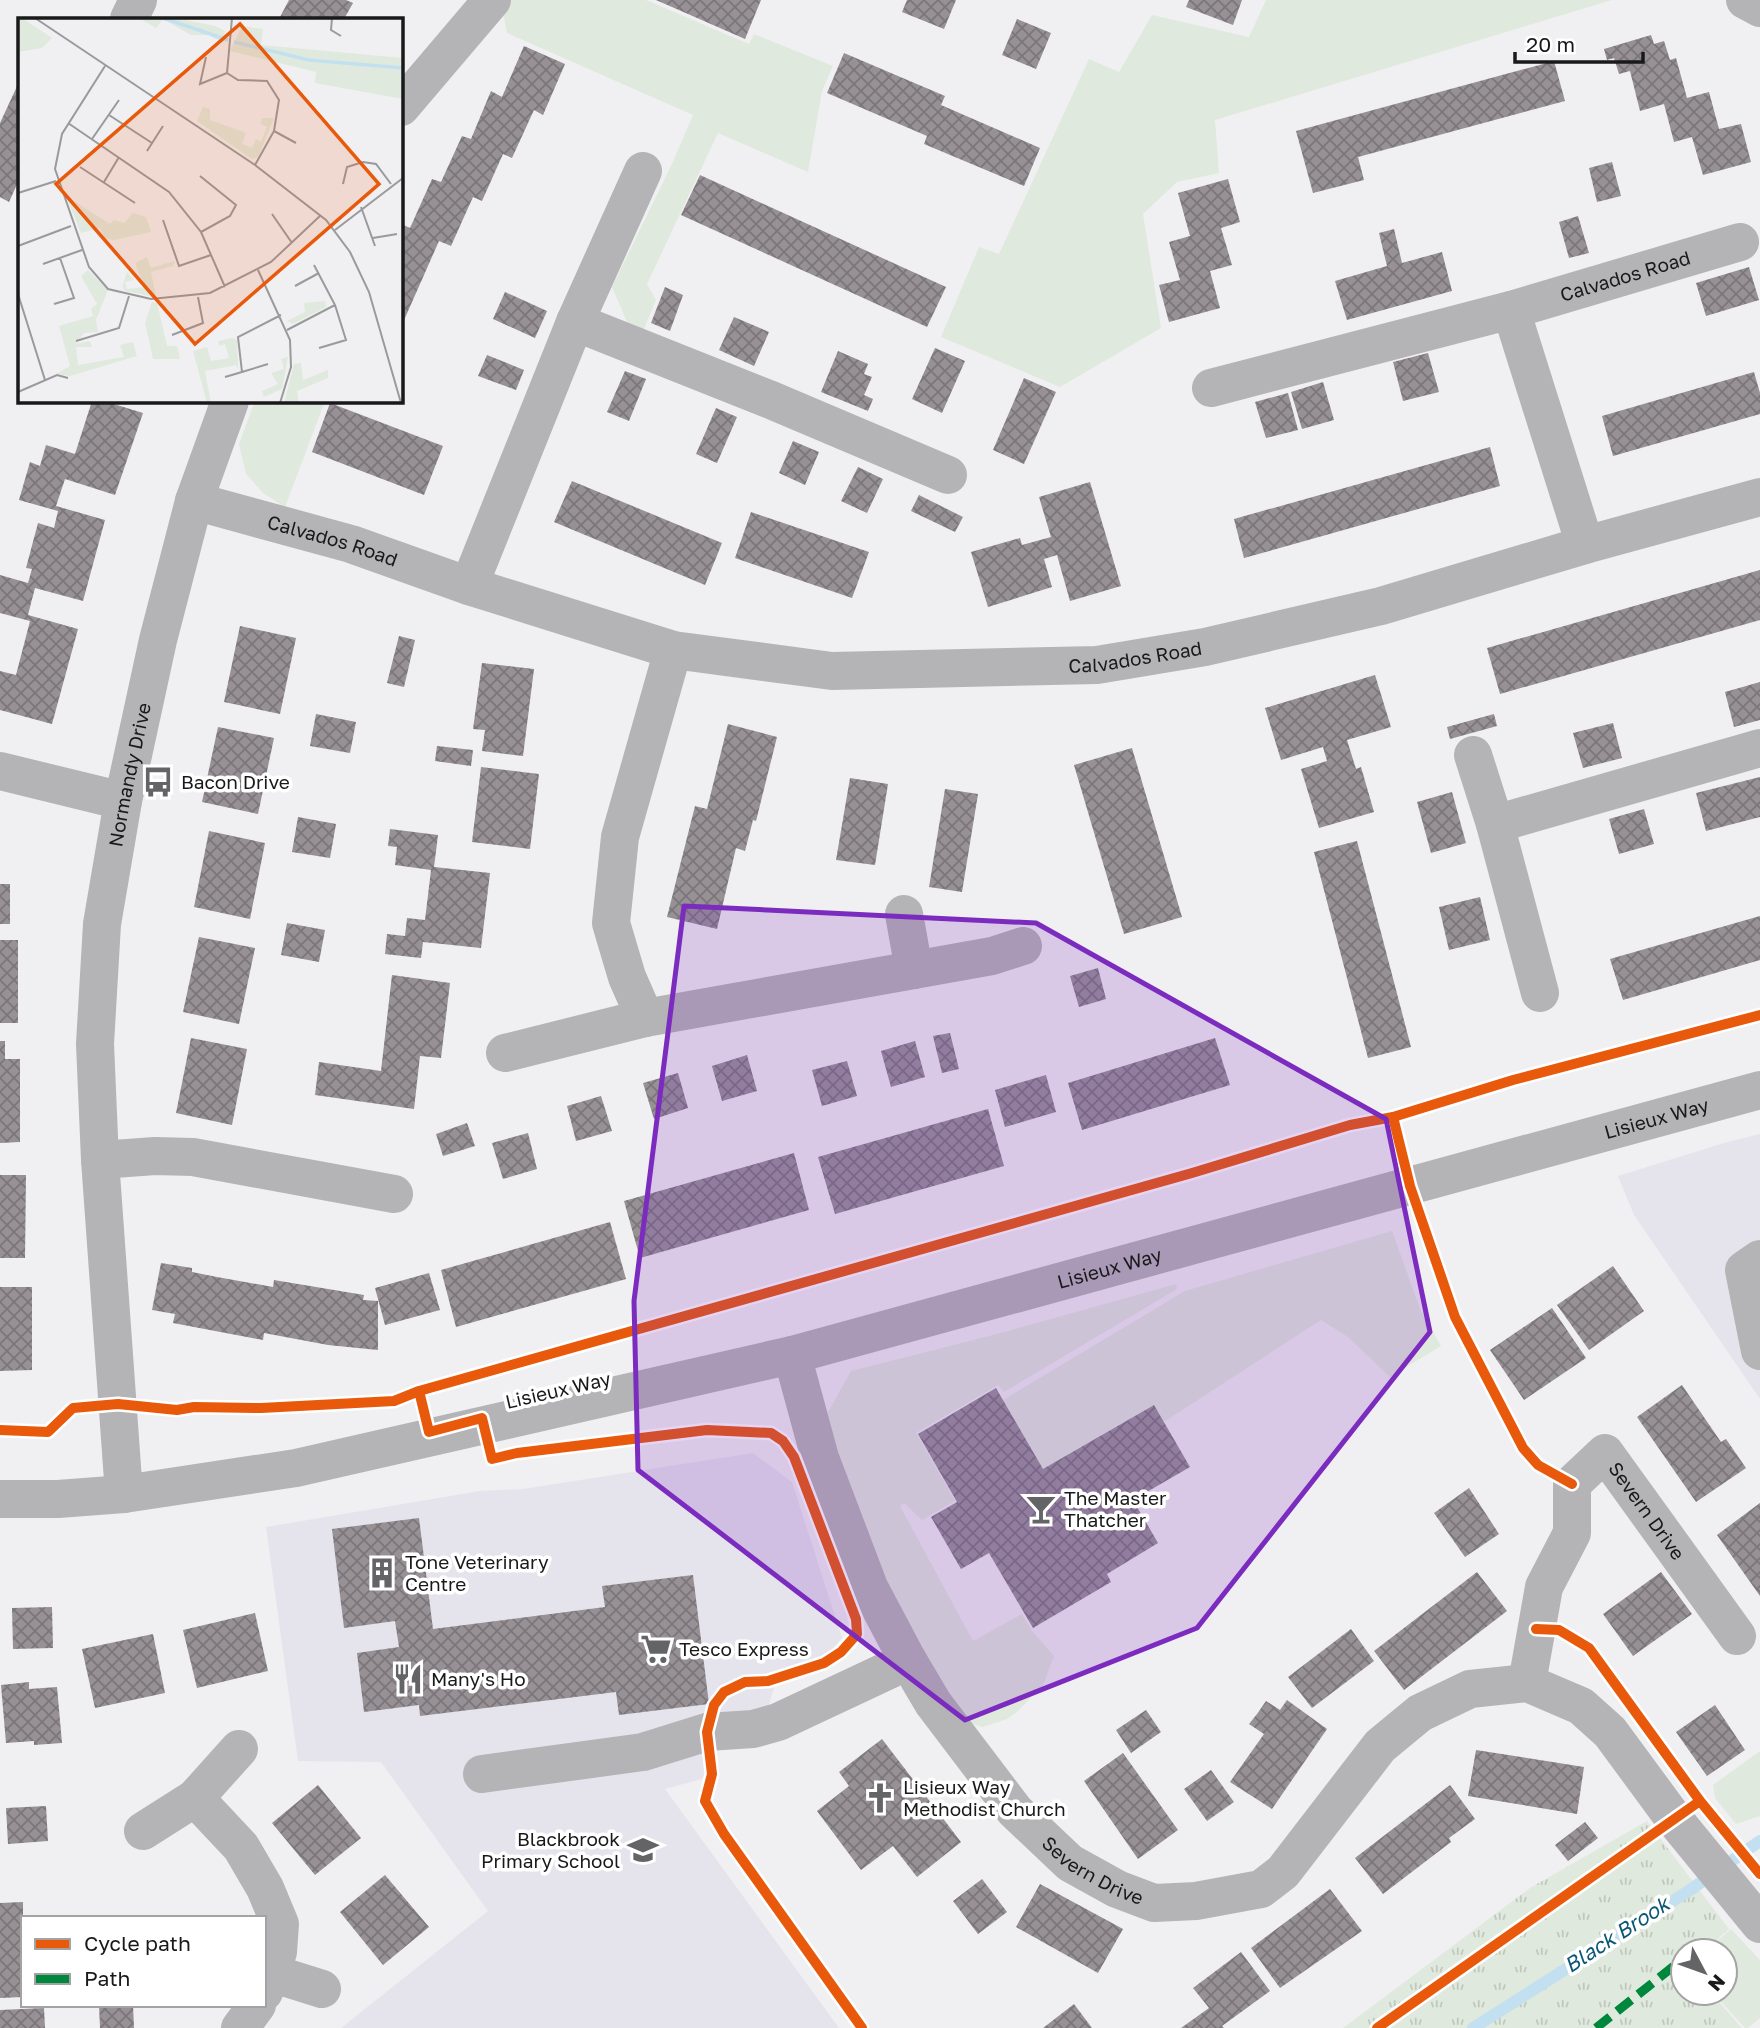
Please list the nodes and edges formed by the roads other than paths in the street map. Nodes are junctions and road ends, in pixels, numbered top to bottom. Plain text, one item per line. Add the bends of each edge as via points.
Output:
1 (138, 0) edge
2 (492, 0) edge
3 (1745, 0) edge
4 (1760, 8) edge
5 (129, 18) edge
6 (402, 106) edge
7 (643, 170) dead end
8 (1740, 242) dead end
9 (1511, 310) junction
10 (575, 322) junction
11 (1211, 388) dead end
12 (230, 402) edge
13 (948, 475) dead end
14 (1760, 497) edge
15 (194, 500) junction
16 (1585, 545) junction
17 (469, 586) junction
18 (673, 650) junction
19 (1760, 748) edge
20 (1473, 755) dead end
21 (0, 771) edge
22 (123, 801) junction
23 (1495, 824) junction
24 (904, 914) dead end
25 (1023, 946) dead end
26 (914, 970) junction
27 (1540, 993) dead end
28 (645, 1018) junction
29 (505, 1053) dead end
30 (1760, 1090) edge
31 (100, 1160) junction
32 (394, 1194) dead end
33 (1760, 1259) edge
34 (1760, 1351) edge
35 (792, 1355) junction
36 (124, 1494) junction
37 (0, 1499) edge
38 (1737, 1636) dead end
39 (907, 1659) junction
40 (1527, 1683) junction
41 (239, 1749) dead end
42 (482, 1774) dead end
43 (195, 1798) junction
44 (143, 1831) dead end
45 (1755, 1918) edge
46 (266, 1985) edge
47 (322, 1989) dead end
48 (266, 1990) edge
49 (253, 2007) edge
50 (240, 2028) edge

1 - 5 street
2 - 6 street
3 - 4 street
7 - 10 street
8 - 9 street, Calvados Road
9 - 11 street, Calvados Road
9 - 16 street
10 - 13 street
10 - 17 street
12 - 15 street, Normandy Drive
14 - 16 street, Calvados Road
15 - 17 street, Calvados Road via 351,544
15 - 22 street, Normandy Drive
16 - 18 street, Calvados Road via 1381,606 1205,647 1097,665 832,671
17 - 18 street, Calvados Road
18 - 28 street via 620,837 611,923
19 - 23 street
20 - 23 street
21 - 22 street
22 - 31 street, Normandy Drive via 102,924 94,1044
23 - 27 street
24 - 26 street
25 - 26 street
26 - 28 street
28 - 29 street
30 - 35 street, Lisieux Way
31 - 32 street via 193,1157
31 - 36 street, Normandy Drive
33 - 34 street via 1744,1270
35 - 36 street, Lisieux Way via 296,1468
35 - 39 street, Severn Drive via 820,1458 869,1587
36 - 37 street, Lisieux Way
38 - 40 street, Severn Drive via 1605,1453 1572,1484 1572,1533 1544,1587
39 - 40 street, Severn Drive via 933,1703 1015,1811 1070,1863 1116,1889 1154,1903 1261,1889 1283,1872 1380,1746 1420,1713 1469,1689
39 - 42 street via 778,1722 753,1729 707,1732 643,1752
40 - 45 street, Severn Drive via 1581,1706 1610,1732
41 - 43 street
43 - 44 street
43 - 46 street via 241,1847 280,1924 278,1952
47 - 48 street
49 - 50 street

